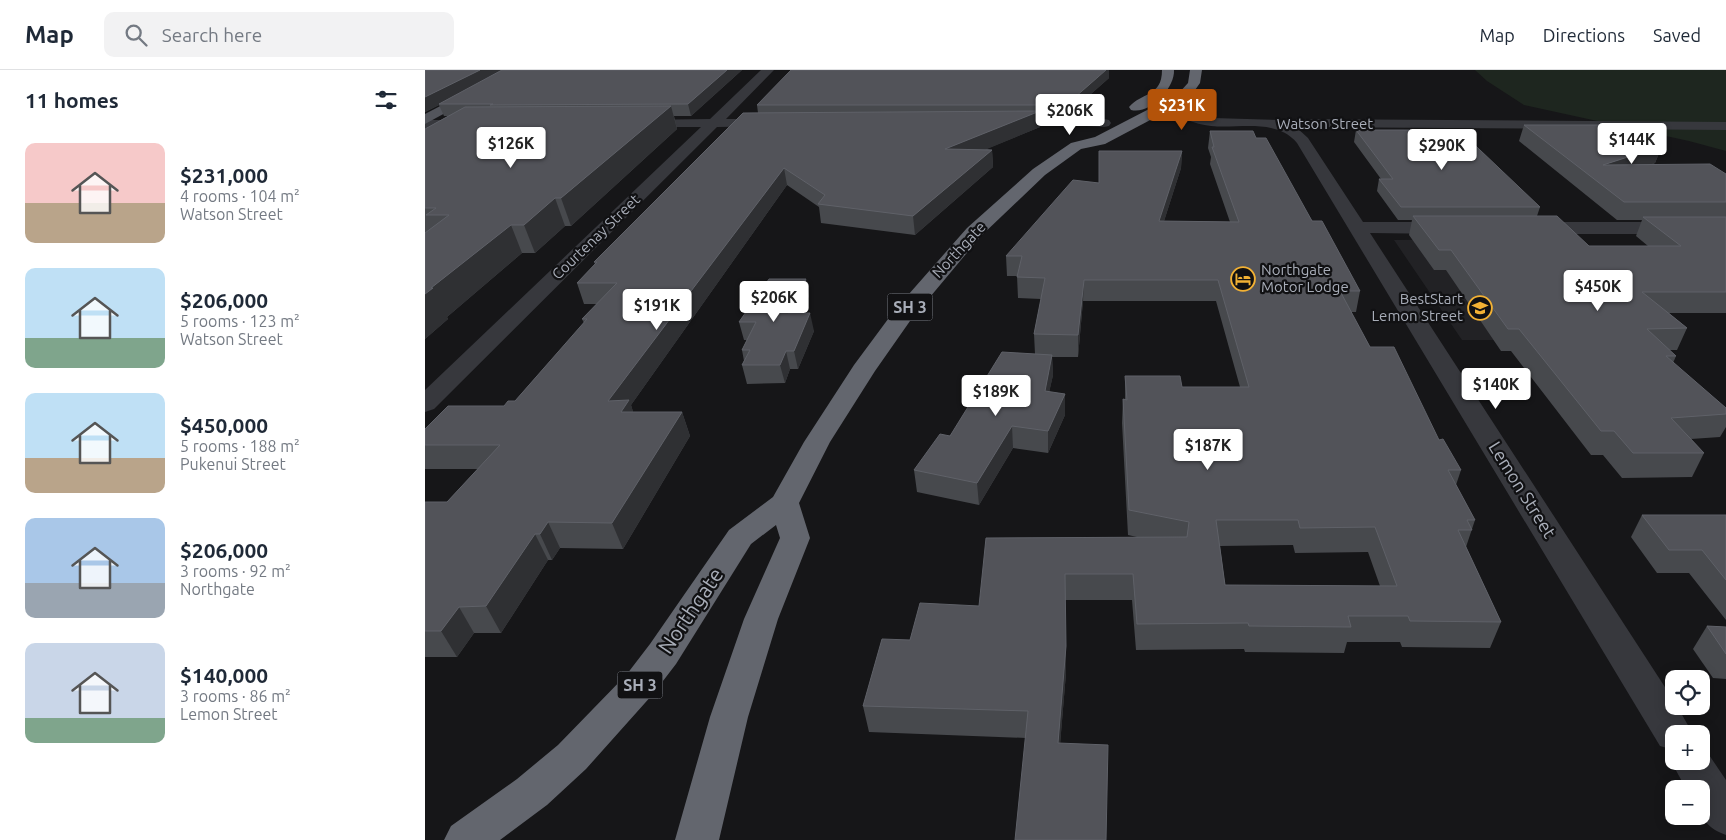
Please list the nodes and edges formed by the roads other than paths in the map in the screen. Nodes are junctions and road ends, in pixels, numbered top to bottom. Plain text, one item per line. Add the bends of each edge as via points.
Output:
1 (518, 70) edge
2 (768, 70) edge
3 (1168, 70) edge
4 (1196, 70) edge
5 (1168, 106) junction
6 (1113, 119) junction
7 (1143, 119) junction
8 (425, 120) edge
9 (988, 122) edge
10 (1037, 122) junction
11 (625, 123) edge
12 (713, 123) junction
13 (782, 123) edge
14 (1210, 123) junction
15 (425, 124) edge
16 (489, 124) edge
17 (1283, 126) junction
18 (1726, 126) edge
19 (1077, 142) junction
20 (1357, 228) junction
21 (1467, 228) edge
22 (1517, 228) edge
23 (1726, 228) edge
24 (425, 404) edge
25 (784, 503) junction
26 (1668, 725) edge
27 (1697, 770) edge
28 (1726, 816) edge
29 (466, 840) edge
30 (697, 840) edge

1 - 8 main road
2 - 12 street, Courtenay Street
3 - 6 highway, Northgate / SH 3 via 1162,90
4 - 5 highway, Northgate / SH 3 via 1197,77 1190,89
5 - 7 highway, Northgate / SH 3
5 - 14 street, Watson Street via 1189,118
6 - 10 street
6 - 19 highway, Northgate / SH 3
7 - 14 street via 1180,124
7 - 19 highway, Northgate / SH 3 via 1100,142
9 - 10 street
10 - 19 street via 1062,130
11 - 12 street
12 - 13 street
12 - 24 street, Courtenay Street
14 - 17 street, Watson Street
15 - 16 street
17 - 18 street, Watson Street via 1295,123
17 - 20 street, Lemon Street via 1303,141
19 - 25 highway, Northgate / SH 3 via 1007,200 938,272 902,316 817,442
20 - 21 street
20 - 26 street, Lemon Street
22 - 23 street
25 - 29 highway, Northgate / SH 3 via 740,537 663,654 612,716 532,792
25 - 30 highway via 795,538 761,619 729,717
27 - 28 street

